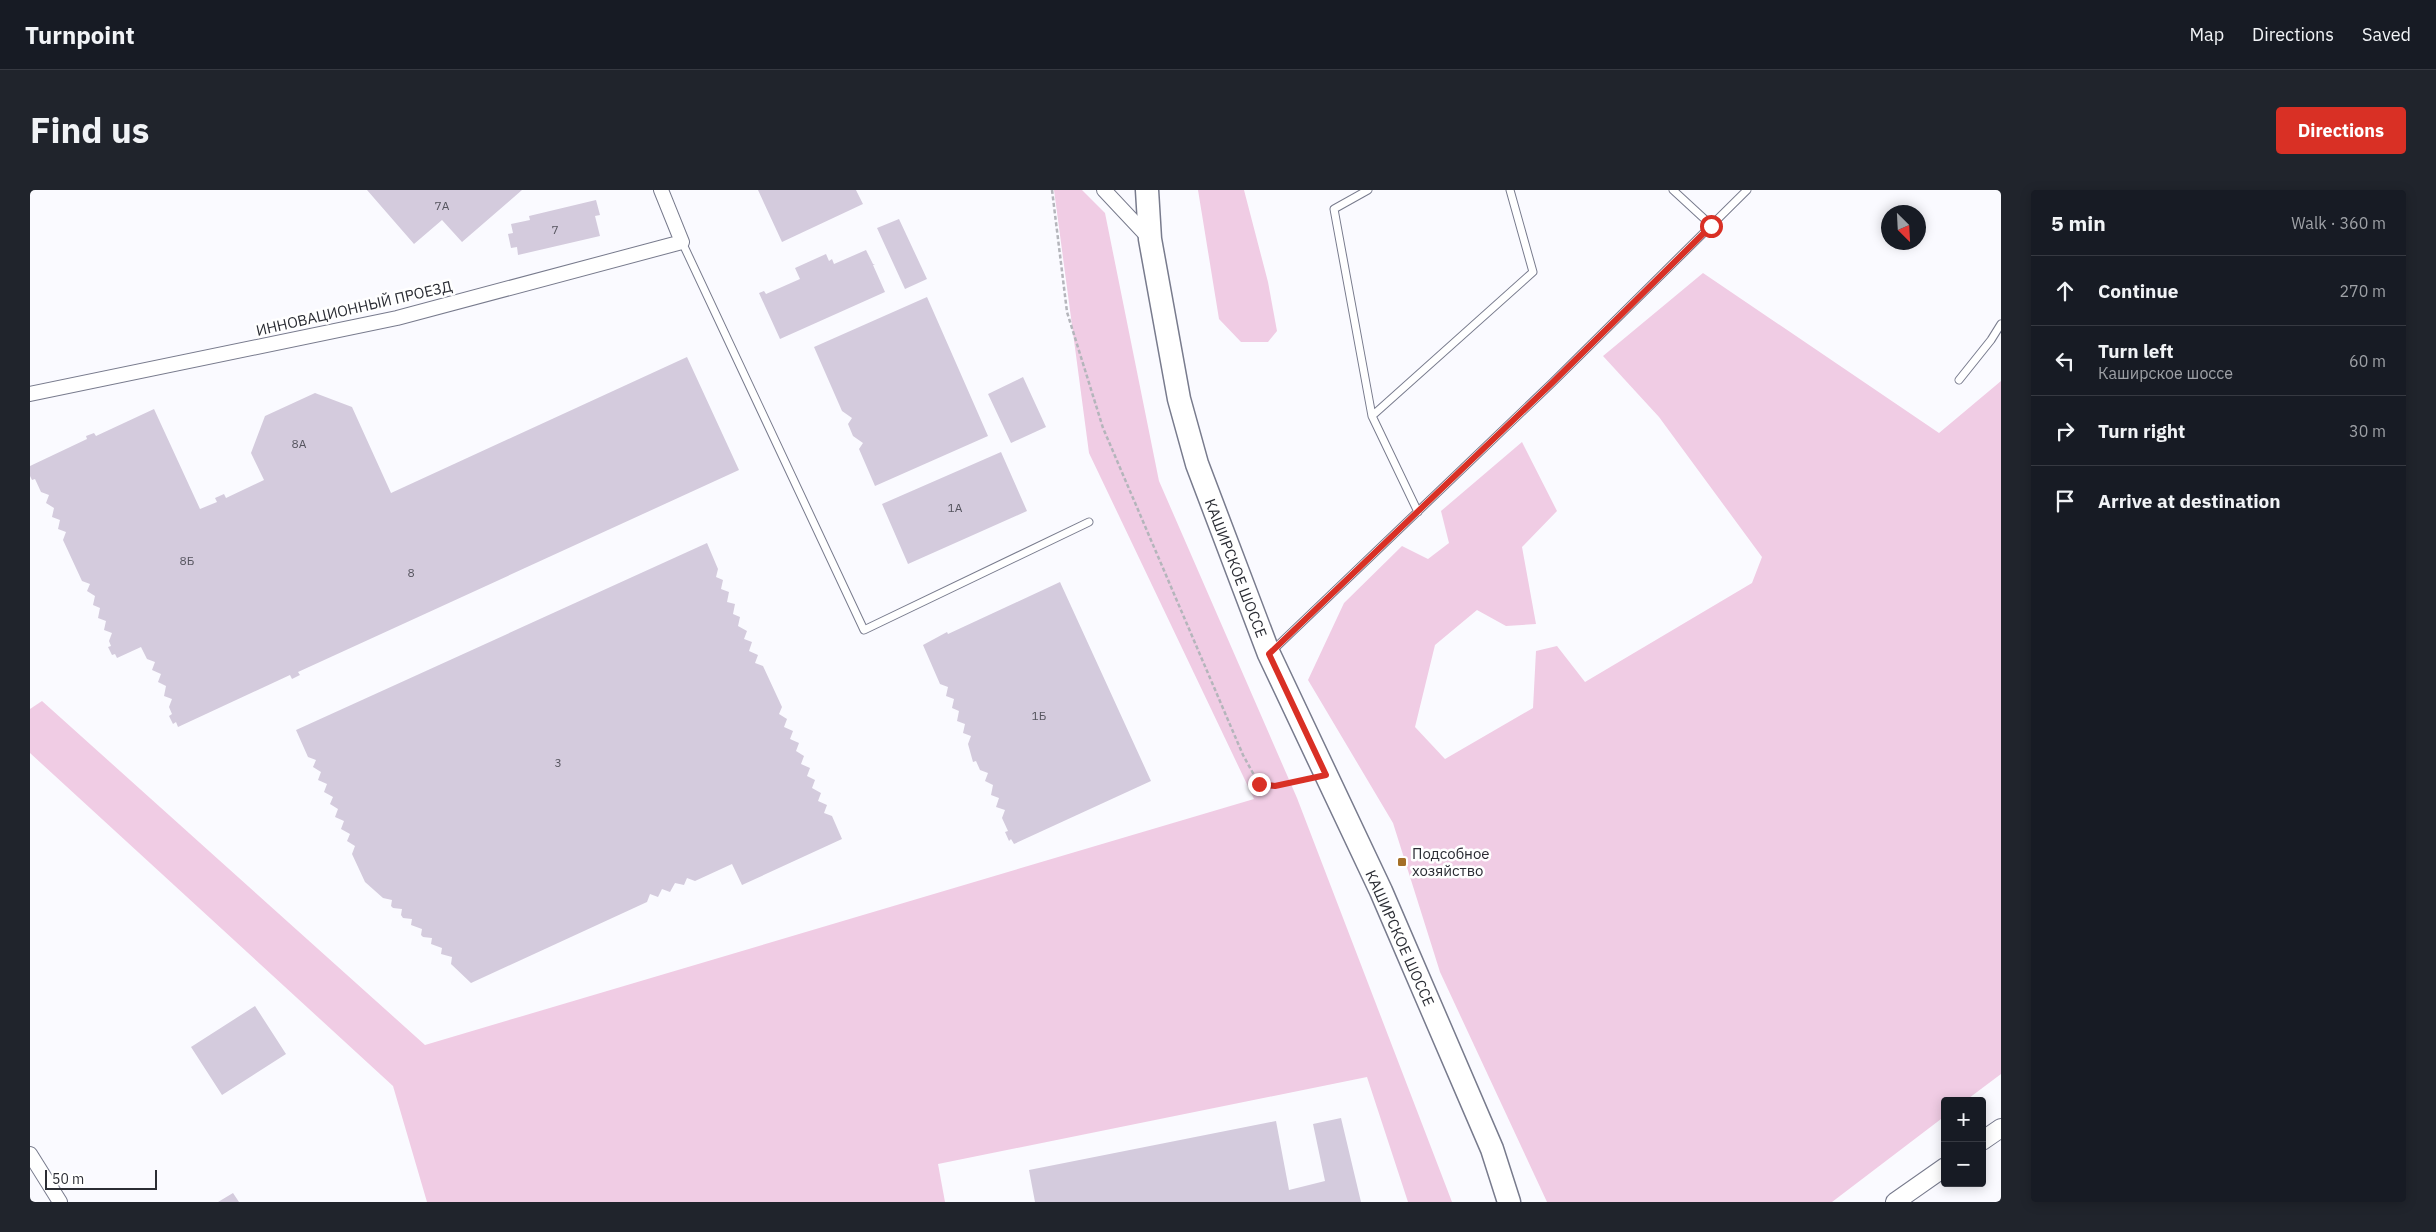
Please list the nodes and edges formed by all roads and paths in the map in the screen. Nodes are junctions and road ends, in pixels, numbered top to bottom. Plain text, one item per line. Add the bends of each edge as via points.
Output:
1 (661, 190) edge
2 (1052, 190) edge
3 (1104, 190) edge
4 (1147, 190) edge
5 (1368, 190) edge
6 (1510, 190) edge
7 (1673, 190) edge
8 (1747, 190) edge
9 (1711, 226) junction
10 (1150, 239) junction
11 (682, 242) junction
12 (2001, 324) edge
13 (1959, 380) dead end
14 (30, 394) edge
15 (1372, 416) junction
16 (1418, 512) junction
17 (1089, 522) dead end
18 (1269, 654) junction
19 (1326, 775) junction
20 (2001, 1128) edge
21 (1986, 1138) edge
22 (30, 1154) edge
23 (1941, 1170) edge
24 (60, 1202) edge
25 (1509, 1202) edge
26 (1895, 1202) edge

1 - 11 street
2 - 19 path via 1067,312 1103,428 1243,755 1259,784 1275,786
3 - 10 street
4 - 10 main road, КАШИРСКОЕ ШОССЕ
5 - 15 lane via 1334,209
6 - 15 lane via 1533,272
7 - 9 lane
8 - 9 lane
9 - 16 lane
10 - 18 main road, КАШИРСКОЕ ШОССЕ via 1179,399 1197,464
11 - 14 street, ИННОВАЦИОННЫЙ ПРОЕЗД via 397,318
11 - 17 lane via 864,630
12 - 13 lane
15 - 16 lane
16 - 18 lane
18 - 19 main road, КАШИРСКОЕ ШОССЕ
19 - 25 main road, КАШИРСКОЕ ШОССЕ via 1492,1149
20 - 21 street
22 - 24 street
23 - 26 street

